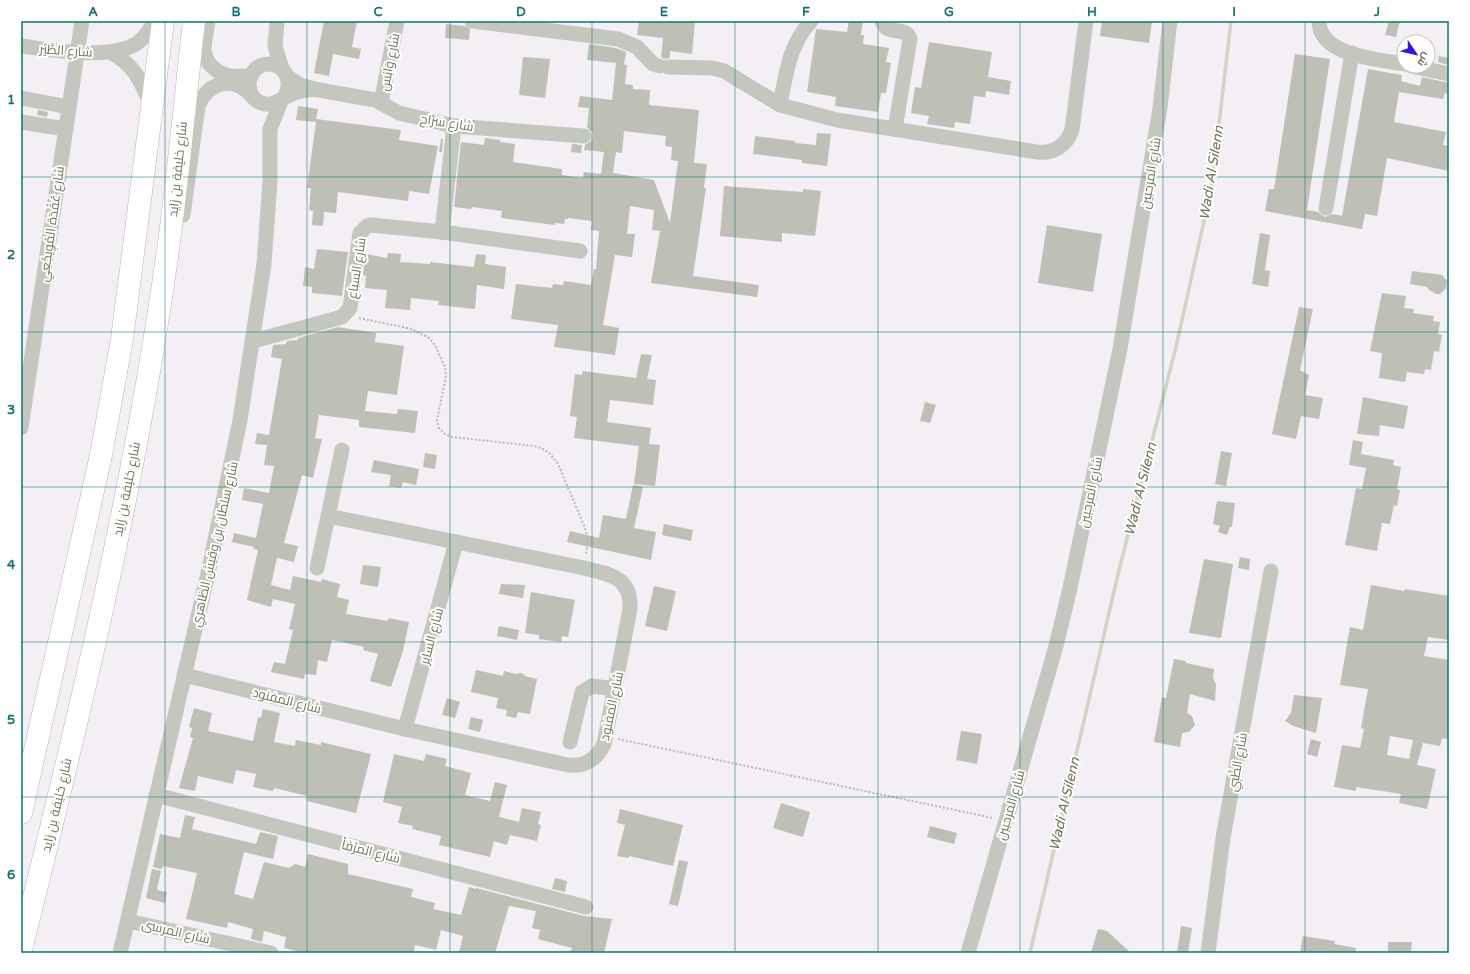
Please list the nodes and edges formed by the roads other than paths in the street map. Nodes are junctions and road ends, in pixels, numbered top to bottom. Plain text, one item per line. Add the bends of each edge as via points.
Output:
1 (82, 21) edge
2 (156, 21) edge
3 (163, 21) edge
4 (194, 21) edge
5 (208, 21) edge
6 (277, 21) edge
7 (397, 21) edge
8 (472, 21) edge
9 (811, 21) edge
10 (882, 21) edge
11 (1086, 21) edge
12 (1170, 21) edge
13 (1319, 21) edge
14 (275, 38) junction
15 (21, 46) edge
16 (78, 52) junction
17 (112, 53) junction
18 (1352, 53) junction
19 (1396, 62) edge
20 (258, 69) junction
21 (1436, 71) edge
22 (285, 73) junction
23 (1449, 74) edge
24 (314, 89) junction
25 (253, 97) junction
26 (21, 98) edge
27 (282, 99) junction
28 (381, 103) junction
29 (780, 104) junction
30 (69, 107) junction
31 (152, 107) junction
32 (21, 122) edge
33 (454, 126) junction
34 (66, 129) junction
35 (270, 129) junction
36 (895, 129) junction
37 (584, 136) dead end
38 (1326, 208) dead end
39 (442, 232) junction
40 (580, 251) dead end
41 (167, 257) junction
42 (253, 340) junction
43 (21, 428) edge
44 (342, 450) dead end
45 (328, 516) junction
46 (456, 542) junction
47 (317, 568) dead end
48 (1272, 571) dead end
49 (184, 675) junction
50 (615, 688) junction
51 (405, 729) junction
52 (570, 742) dead end
53 (156, 795) junction
54 (21, 813) edge
55 (586, 906) road end
56 (128, 921) junction
57 (21, 950) edge
58 (120, 953) edge
59 (271, 953) edge
60 (968, 953) edge
61 (1208, 953) edge

1 - 16 street, شارع عُقْدَة المُوِيجْعِي
2 - 17 street, شارع الطَّيْر via 137,43
3 - 31 highway
4 - 41 highway, شارع خليفة بن زايد
5 - 20 street via 204,50 210,65 231,76 239,76
6 - 14 street
7 - 28 street, شارع وَانِس
8 - 29 street via 618,39 637,47 653,64 724,71
9 - 29 street via 792,49
10 - 36 street via 886,28 904,32 910,39
11 - 36 street via 1072,130 1066,142 1054,151 1037,152
12 - 60 street, شارع المرحبين via 1160,108 1120,349 1068,596
13 - 18 street via 1321,34 1329,44
14 - 20 street
14 - 22 street via 276,54
15 - 16 street, شارع الطَّيْر
16 - 17 street, شارع الطَّيْر
16 - 30 street, شارع عُقْدَة المُوِيجْعِي
17 - 31 street via 126,61 139,76
18 - 19 street
18 - 38 street
20 - 22 street via 268,64
20 - 25 street via 249,82
21 - 23 street
22 - 24 street, شارع سَرَّاح via 300,84
22 - 27 street via 288,88
24 - 27 street, شارع سَرَّاح
24 - 28 street, شارع سَرَّاح
25 - 27 street via 265,104
25 - 35 street, شارع سلطان بن وقيش الظاهري
25 - 41 street via 242,87 231,83 214,86 201,98 182,218
26 - 30 street
27 - 35 street, شارع سلطان بن وقيش الظاهري
28 - 33 street, شارع سَرَّاح via 399,112
29 - 36 street via 837,120
30 - 34 street, شارع عُقْدَة المُوِيجْعِي
31 - 54 highway via 122,339 101,455
32 - 34 street
33 - 37 street, شارع سَرَّاح
33 - 39 street
34 - 43 street, شارع عُقْدَة المُوِيجْعِي
35 - 42 street, شارع سلطان بن وقيش الظاهري via 267,230
39 - 40 street, شارع السباع
39 - 42 street, شارع السباع via 367,226 360,233 350,308 344,315
41 - 57 highway, شارع خليفة بن زايد via 132,461 103,605
42 - 49 street, شارع سلطان بن وقيش الظاهري via 226,491
44 - 45 street
45 - 46 street, شارع المفنود
45 - 47 street
46 - 50 street, شارع المفنود via 584,568 613,576 626,586 630,609
46 - 51 street, شارع الساير
48 - 61 street, شارع الظَّبِي via 1223,838
49 - 51 street, شارع المفنود
49 - 53 street, شارع سلطان بن وقيش الظاهري
50 - 51 street, شارع المفنود via 601,750 593,760 574,766
50 - 52 street via 592,686 582,692
53 - 55 street, شارع المرْفَأ
53 - 56 street, شارع سلطان بن وقيش الظاهري
56 - 58 street, شارع سلطان بن وقيش الظاهري
56 - 59 street, شارع المرسى

